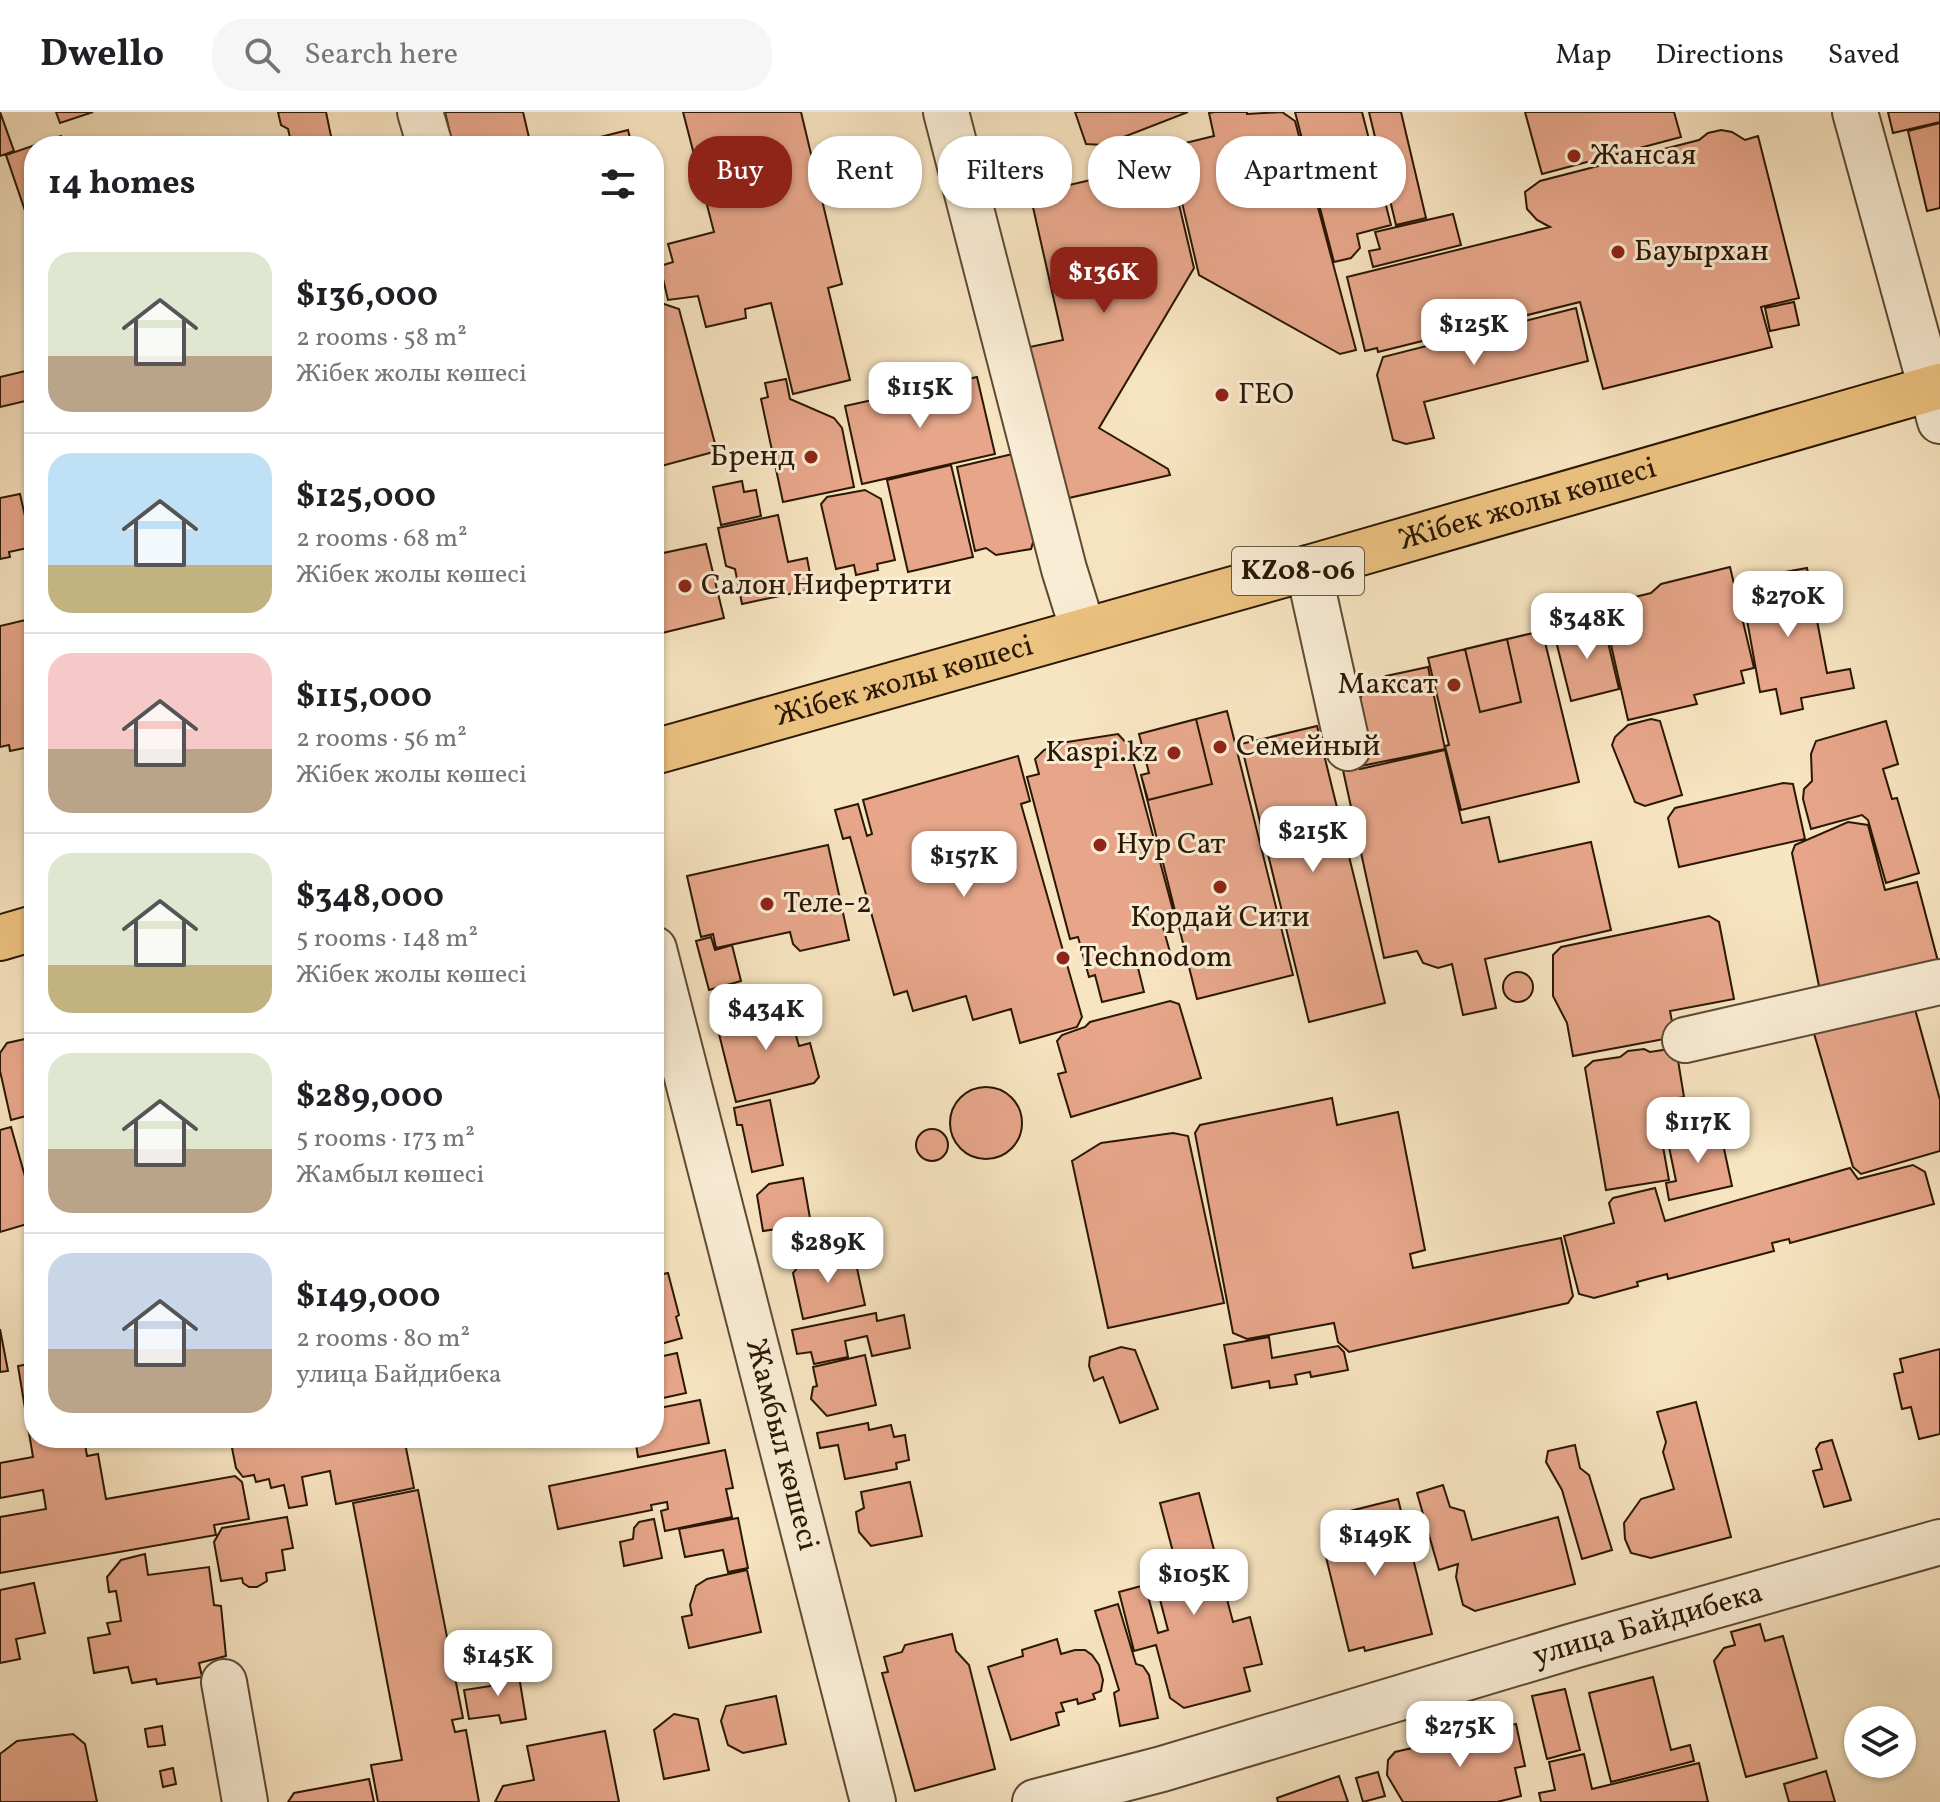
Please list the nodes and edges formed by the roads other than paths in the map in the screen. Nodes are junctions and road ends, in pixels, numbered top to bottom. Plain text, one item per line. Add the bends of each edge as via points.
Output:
1 (420, 112) edge
2 (946, 112) edge
3 (1855, 112) edge
4 (426, 136) edge
5 (1937, 399) edge
6 (1308, 568) junction
7 (1083, 630) junction
8 (1348, 748) dead end
9 (664, 749) edge
10 (24, 931) edge
11 (0, 938) edge
12 (1938, 983) edge
13 (664, 988) edge
14 (1685, 1040) dead end
15 (1940, 1542) edge
16 (224, 1682) dead end
17 (245, 1802) edge
18 (873, 1802) edge
19 (1035, 1802) edge

1 - 4 street
2 - 7 street
3 - 5 street
5 - 6 highway, Жібек жолы көшесі / KZ08-06
6 - 7 highway, Жібек жолы көшесі / KZ08-06
6 - 8 street
7 - 9 highway, Жібек жолы көшесі / KZ08-06
10 - 11 highway
12 - 14 street
13 - 18 street, Жамбыл көшесі
15 - 19 street, улица Байдибека
16 - 17 street

